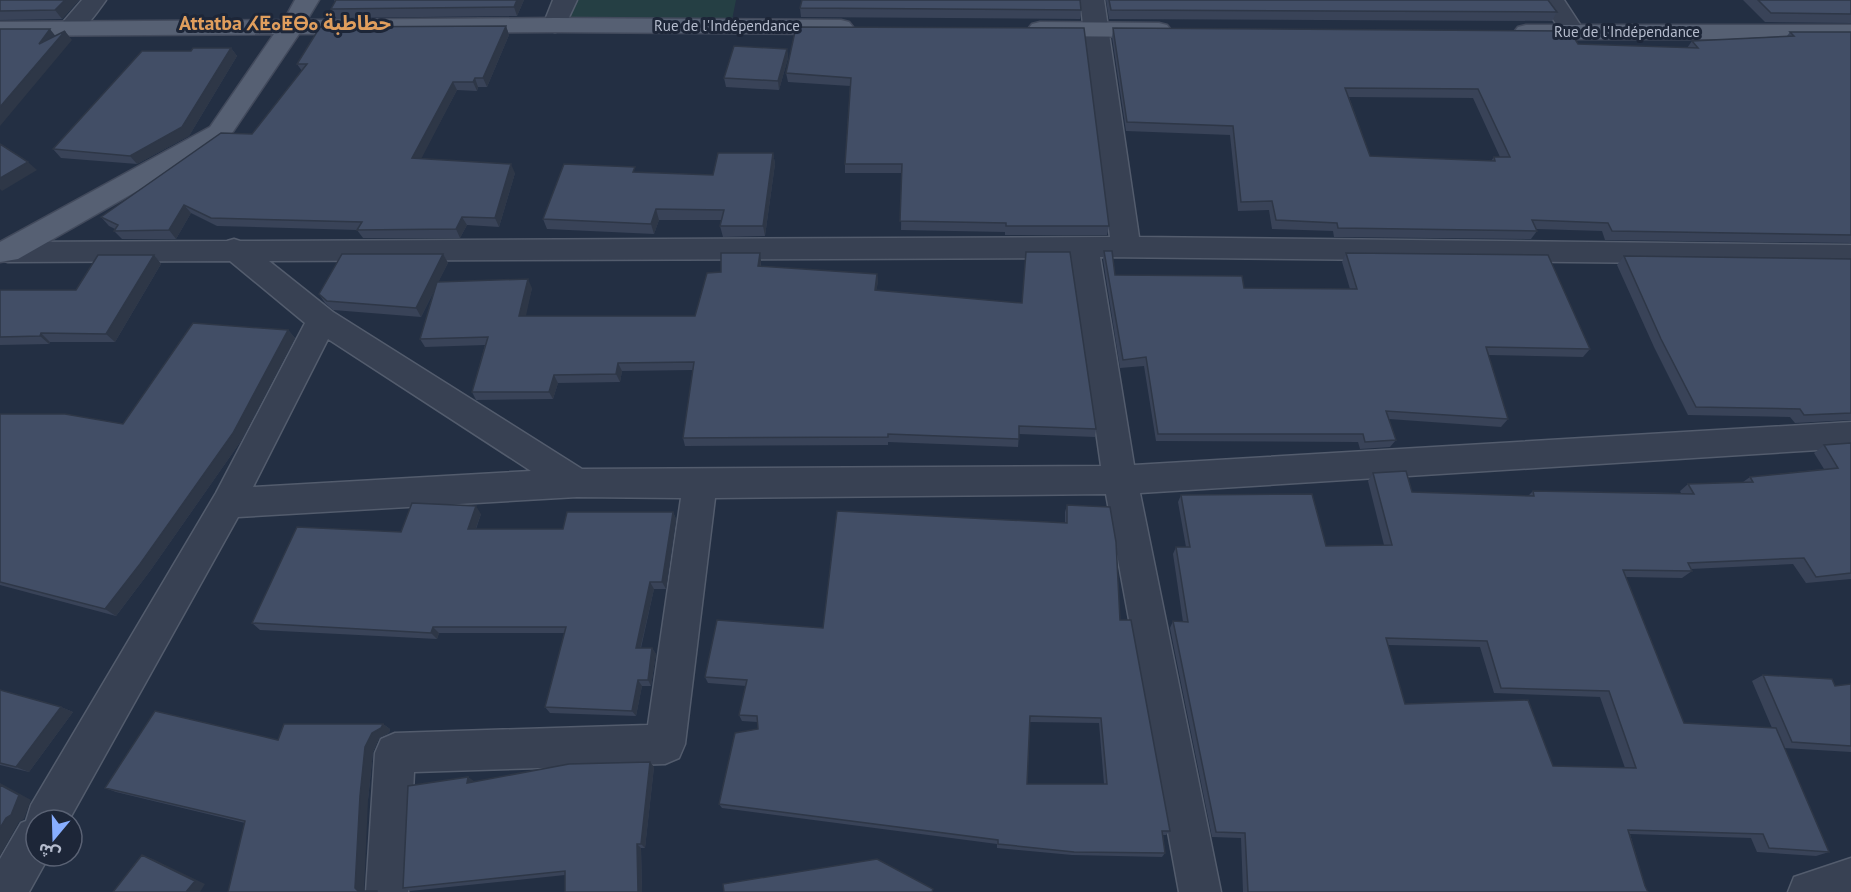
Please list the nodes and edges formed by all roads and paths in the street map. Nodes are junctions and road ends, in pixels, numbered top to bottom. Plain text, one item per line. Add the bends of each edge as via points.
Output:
1 (94, 0) edge
2 (307, 0) edge
3 (565, 0) edge
4 (1092, 0) edge
5 (1552, 0) edge
6 (555, 25) junction
7 (292, 26) junction
8 (862, 27) edge
9 (69, 28) junction
10 (1015, 28) edge
11 (0, 29) edge
12 (1097, 29) junction
13 (1180, 30) edge
14 (1502, 32) edge
15 (1573, 32) junction
16 (1851, 32) edge
17 (1126, 247) junction
18 (1084, 248) junction
19 (234, 249) junction
20 (4, 252) edge
21 (1851, 255) edge
22 (322, 320) junction
23 (1851, 435) edge
24 (1120, 480) junction
25 (577, 483) junction
26 (700, 484) junction
27 (228, 503) junction
28 (53, 808) edge
29 (24, 859) edge
30 (1851, 879) edge
31 (5, 892) edge
32 (387, 892) edge
33 (1200, 892) edge
34 (1809, 892) edge

1 - 9 street
2 - 7 main road
3 - 6 street
4 - 12 street
5 - 15 street
6 - 7 main road, Rue de l'Indépendance
6 - 8 main road, Rue de l'Indépendance
7 - 9 main road, Rue de l'Indépendance
7 - 20 main road via 219,133
9 - 11 main road, Rue de l'Indépendance
10 - 12 main road
12 - 13 main road
12 - 17 street
14 - 15 main road, Rue de l'Indépendance
15 - 16 main road, Rue de l'Indépendance
17 - 18 street
17 - 21 street
18 - 19 street
18 - 24 street
19 - 20 street
19 - 22 street
22 - 25 street
22 - 27 street
23 - 24 street
24 - 26 street
24 - 33 street
25 - 26 street
25 - 27 street
26 - 32 street via 665,744 395,753
27 - 28 street
29 - 31 street
30 - 34 street

